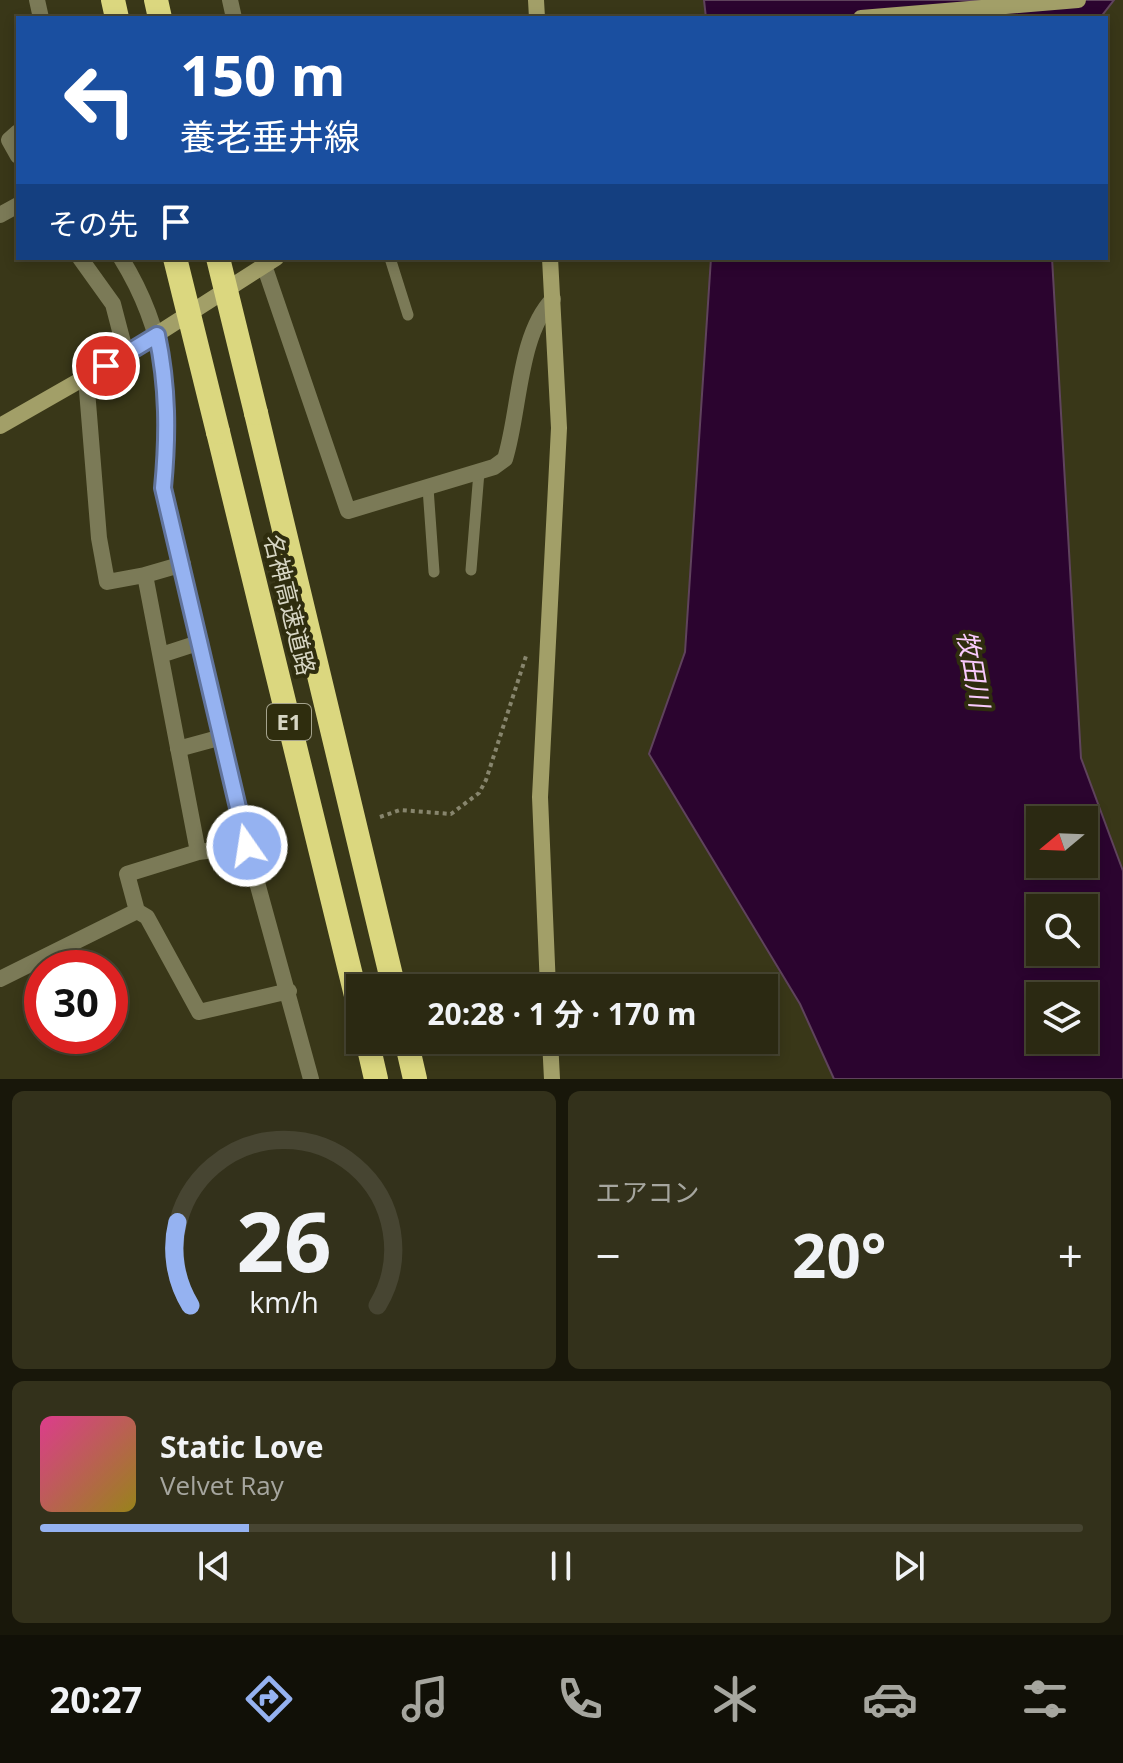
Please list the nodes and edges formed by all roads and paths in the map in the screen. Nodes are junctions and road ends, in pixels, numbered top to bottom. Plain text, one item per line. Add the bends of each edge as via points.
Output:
1 (1078, 0) edge
2 (885, 16) edge
3 (16, 134) edge
4 (16, 152) edge
5 (81, 260) edge
6 (122, 260) edge
7 (175, 260) edge
8 (218, 260) edge
9 (391, 260) edge
10 (550, 260) edge
11 (270, 263) edge
12 (553, 299) junction
13 (408, 315) dead end
14 (157, 335) junction
15 (126, 354) junction
16 (86, 378) junction
17 (0, 426) edge
18 (479, 472) junction
19 (428, 488) junction
20 (183, 564) junction
21 (471, 570) dead end
22 (434, 572) dead end
23 (145, 575) junction
24 (548, 639) junction
25 (201, 642) junction
26 (161, 655) junction
27 (222, 737) junction
28 (178, 749) junction
29 (380, 817) dead end
30 (247, 846) junction
31 (198, 852) junction
32 (137, 911) junction
33 (351, 974) edge
34 (391, 974) edge
35 (547, 974) edge
36 (0, 979) edge
37 (289, 991) junction
38 (370, 1054) edge
39 (409, 1054) edge
40 (551, 1054) edge
41 (311, 1079) edge
42 (376, 1079) edge
43 (415, 1079) edge
44 (552, 1079) edge

1 - 2 street
3 - 4 street via 9,140
5 - 15 street via 113,304
6 - 14 street
7 - 33 highway, 名神高速道路 / E1, bridge
8 - 34 highway, 名神高速道路 / E1, bridge
9 - 13 lane
10 - 12 street
11 - 14 street
11 - 19 street via 348,511
12 - 18 street via 540,311 530,339 505,459
12 - 24 street via 559,428
14 - 15 street
14 - 20 street via 167,382 163,488
15 - 16 street
16 - 17 street
16 - 23 street via 107,582
18 - 19 street
18 - 21 lane
19 - 22 lane
20 - 23 street
20 - 25 street
23 - 26 street
24 - 29 path via 529,648 520,666 479,793 451,814 400,810
24 - 35 street via 540,797
25 - 26 street
25 - 27 street
26 - 28 street
27 - 28 street
27 - 30 street
28 - 31 street
30 - 31 street
30 - 37 street
31 - 32 street via 127,874
32 - 36 street
32 - 37 street via 147,917 199,1012
37 - 41 street
38 - 42 highway
39 - 43 highway
40 - 44 street

